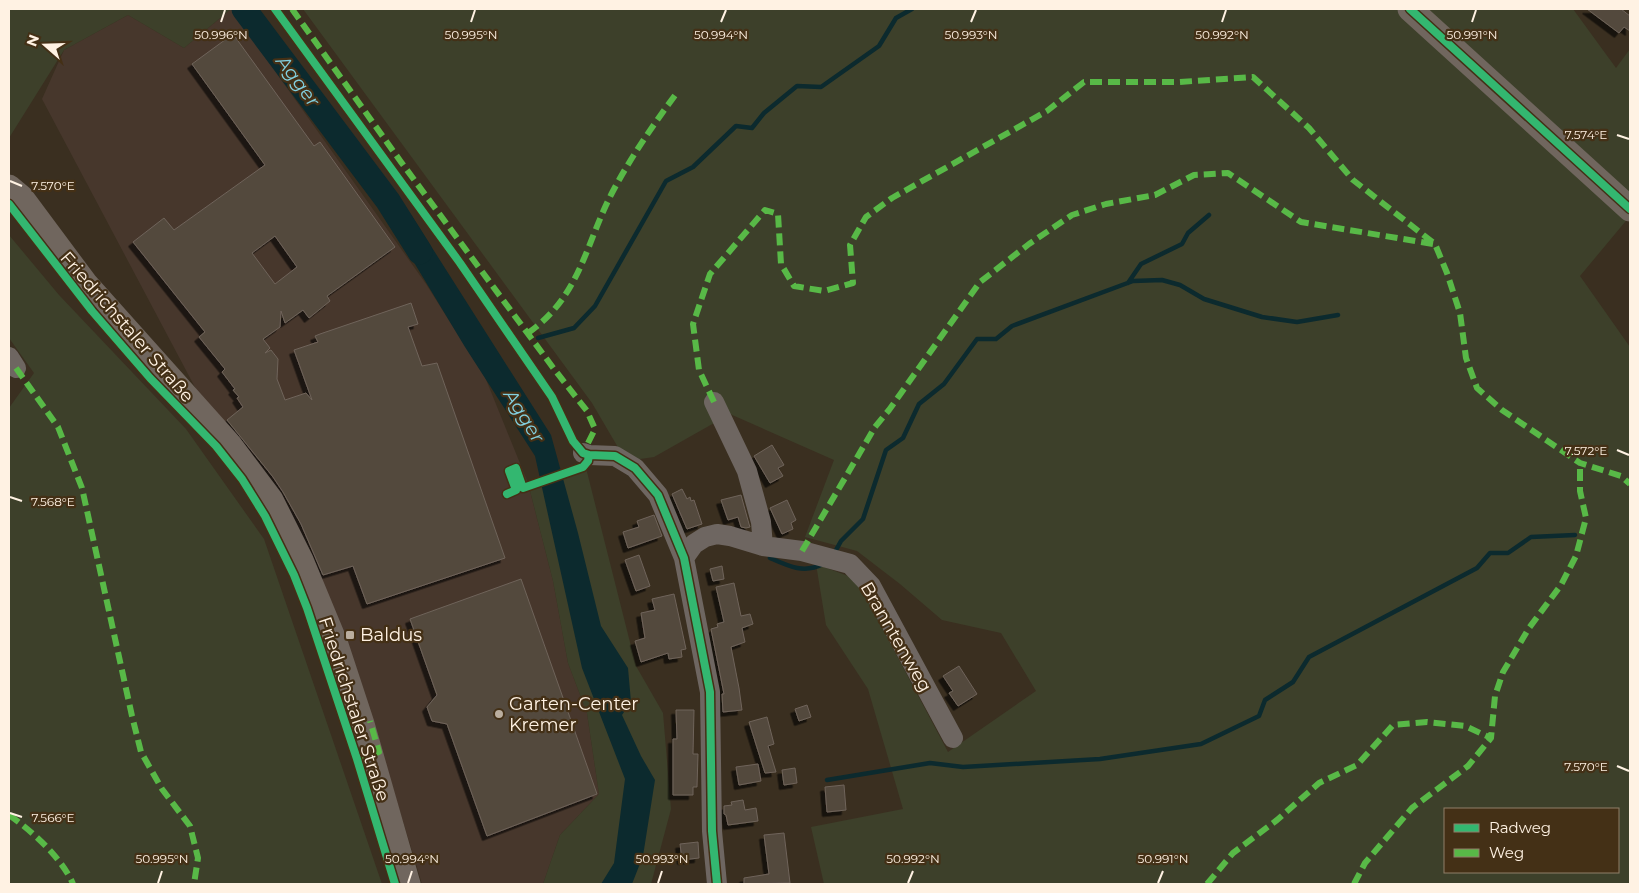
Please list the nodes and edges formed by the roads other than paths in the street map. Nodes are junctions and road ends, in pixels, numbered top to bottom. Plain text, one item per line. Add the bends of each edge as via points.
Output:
1 (1410, 9) edge
2 (9, 187) edge
3 (1630, 209) edge
4 (714, 402) dead end
5 (583, 453) dead end
6 (762, 546) junction
7 (684, 558) junction
8 (953, 738) dead end
9 (408, 884) edge
10 (717, 884) edge

1 - 3 main road
2 - 9 main road, Friedrichstaler Straße via 21,197 85,283 229,444 271,500 335,642
4 - 6 street via 747,471 761,522
5 - 7 street via 615,456 635,468 658,495
6 - 7 street, Branntenweg via 717,534 694,544
6 - 8 street, Branntenweg via 802,551 850,564 871,586
7 - 10 street via 710,692 712,831

